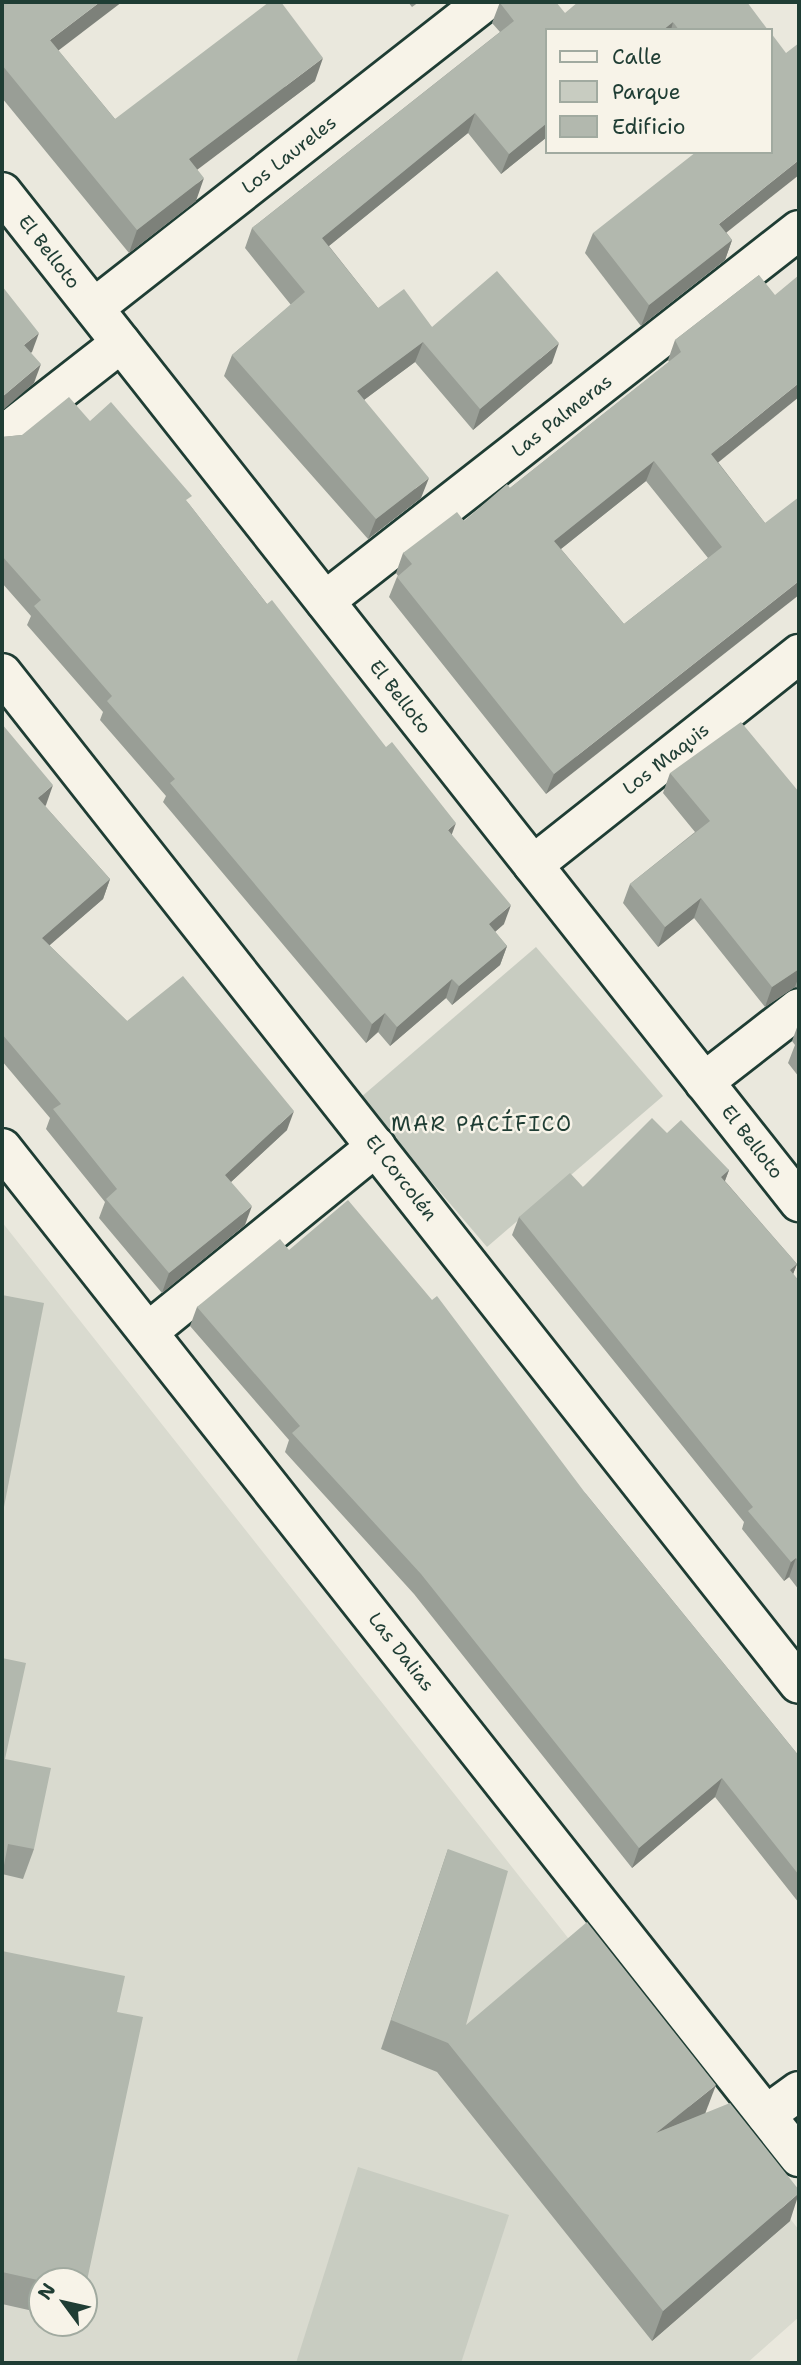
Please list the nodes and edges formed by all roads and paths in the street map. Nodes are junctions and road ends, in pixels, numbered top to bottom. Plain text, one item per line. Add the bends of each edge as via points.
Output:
1 (484, 2) edge
2 (2, 192) edge
3 (799, 230) edge
4 (94, 309) junction
5 (121, 343) junction
6 (2, 436) edge
7 (325, 601) junction
8 (799, 654) edge
9 (2, 673) edge
10 (533, 864) junction
11 (799, 1008) edge
12 (704, 1082) junction
13 (2, 1147) edge
14 (376, 1147) junction
15 (799, 1202) edge
16 (148, 1332) junction
17 (799, 1684) edge
18 (799, 2091) edge
19 (766, 2115) junction
20 (799, 2157) edge

1 - 4 street, Los Laureles
2 - 4 street, El Belloto
3 - 7 street, Las Palmeras
4 - 5 street, El Belloto
5 - 6 street
5 - 7 street, El Belloto
7 - 10 street, El Belloto
8 - 10 street, Los Maquis
9 - 14 street, El Corcolén
10 - 12 street, El Belloto
11 - 12 street
12 - 15 street, El Belloto
13 - 16 street, Las Dalias
14 - 16 street
14 - 17 street, El Corcolén
16 - 19 street, Las Dalias
18 - 19 street
19 - 20 street, Las Dalias

